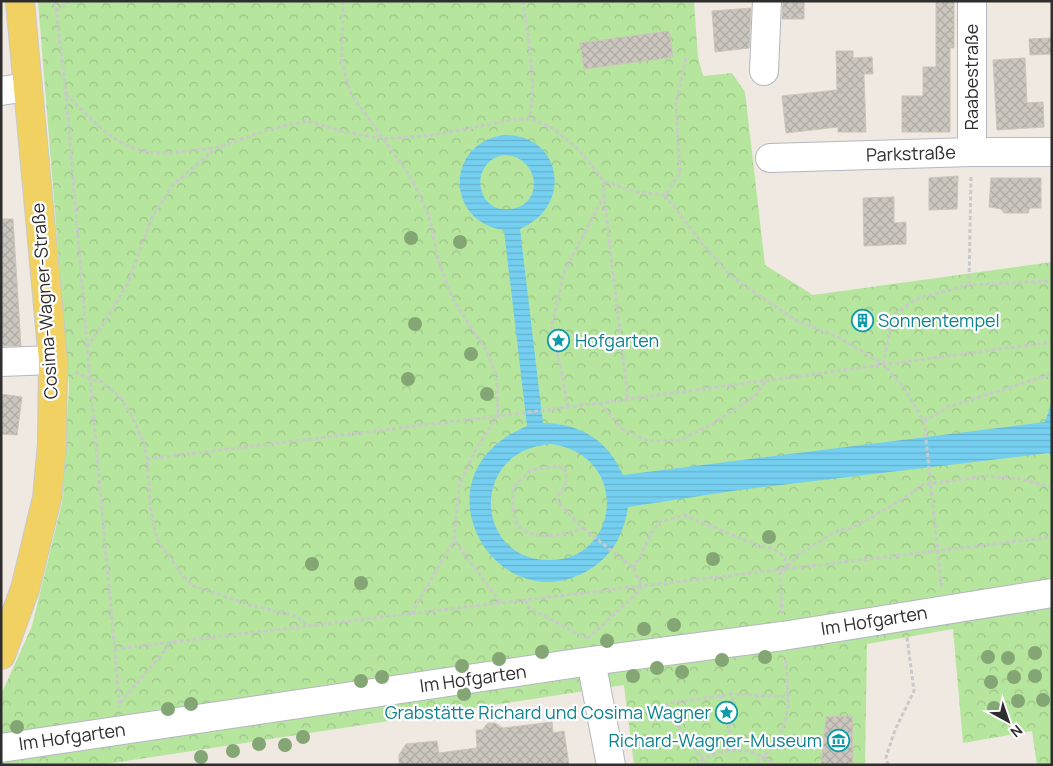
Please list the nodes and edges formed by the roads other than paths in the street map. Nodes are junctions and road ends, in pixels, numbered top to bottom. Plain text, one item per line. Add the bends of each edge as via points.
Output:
1 (20, 1) edge
2 (767, 1) edge
3 (972, 1) edge
4 (764, 71) dead end
5 (28, 87) junction
6 (1, 91) edge
7 (972, 152) junction
8 (1052, 152) edge
9 (770, 158) dead end
10 (53, 360) junction
11 (1, 362) edge
12 (1052, 593) edge
13 (589, 650) junction
14 (2, 653) edge
15 (1, 748) edge
16 (611, 765) edge

1 - 5 main road, Cosima-Wagner-Straße
2 - 4 street
3 - 7 street, Raabestraße
5 - 6 street
5 - 10 main road, Cosima-Wagner-Straße
7 - 8 street, Parkstraße
7 - 9 street, Parkstraße
10 - 11 street
10 - 14 main road, Cosima-Wagner-Straße via 52,444 47,498 25,589
12 - 13 street, Im Hofgarten via 783,636
13 - 15 street, Im Hofgarten
13 - 16 street

